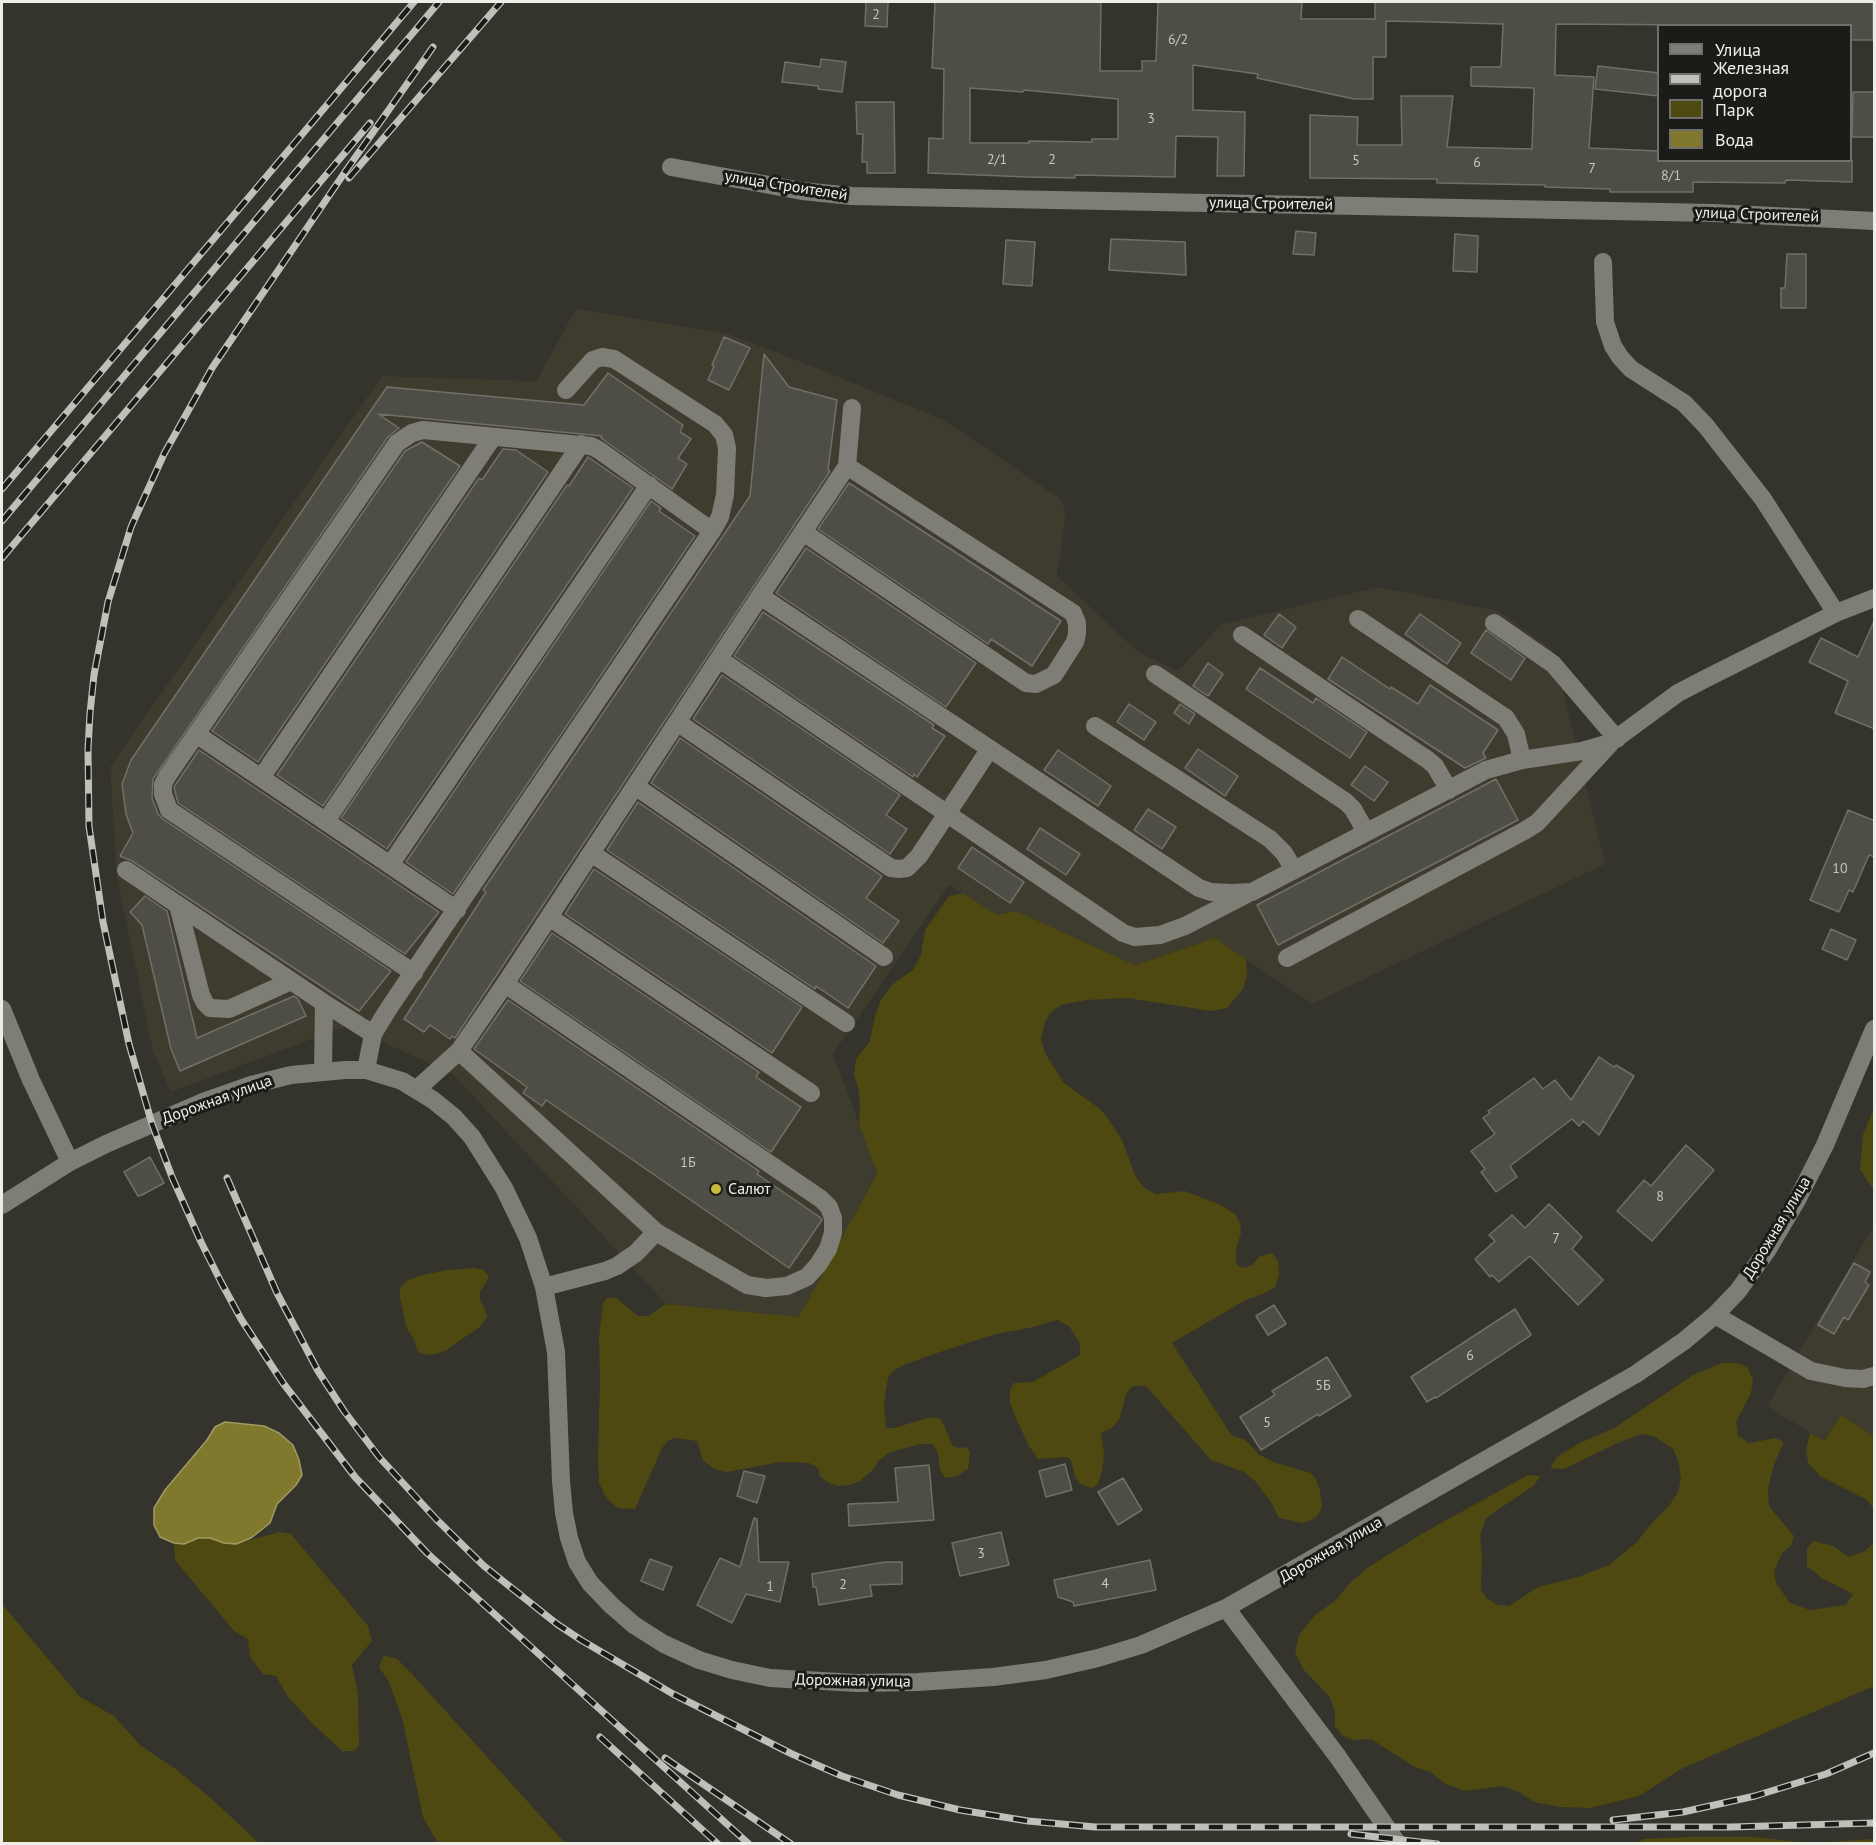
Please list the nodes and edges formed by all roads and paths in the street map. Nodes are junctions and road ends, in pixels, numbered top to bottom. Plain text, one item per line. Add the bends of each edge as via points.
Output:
1 (671, 167) dead end
2 (1875, 221) edge
3 (1603, 262) dead end
4 (566, 390) dead end
5 (852, 408) dead end
6 (493, 437) junction
7 (581, 444) junction
8 (847, 466) junction
9 (648, 485) junction
10 (712, 531) junction
11 (803, 532) junction
12 (760, 596) junction
13 (1875, 598) edge
14 (1836, 613) junction
15 (1358, 619) dead end
16 (1494, 623) dead end
17 (1242, 635) dead end
18 (719, 658) junction
19 (1155, 674) dead end
20 (677, 722) junction
21 (1095, 726) dead end
22 (196, 734) junction
23 (1613, 741) junction
24 (989, 750) junction
25 (1549, 757) junction
26 (1522, 760) junction
27 (261, 778) junction
28 (635, 786) junction
29 (1449, 790) junction
30 (1567, 791) junction
31 (947, 814) junction
32 (326, 821) junction
33 (1366, 832) junction
34 (591, 853) junction
35 (390, 865) junction
36 (126, 870) dead end
37 (1294, 870) junction
38 (1252, 892) junction
39 (178, 905) junction
40 (457, 910) junction
41 (549, 917) junction
42 (884, 957) dead end
43 (1287, 958) dead end
44 (414, 973) junction
45 (291, 981) junction
46 (505, 984) junction
47 (324, 1003) junction
48 (2, 1009) edge
49 (846, 1023) dead end
50 (1875, 1029) edge
51 (373, 1034) junction
52 (459, 1051) junction
53 (366, 1070) junction
54 (323, 1071) junction
55 (417, 1089) junction
56 (811, 1093) dead end
57 (70, 1161) junction
58 (2, 1205) edge
59 (656, 1232) junction
60 (544, 1287) junction
61 (1715, 1315) junction
62 (1875, 1376) edge
63 (1226, 1608) junction
64 (1398, 1844) edge

1 - 2 street, улица Строителей via 852,196 1689,213
3 - 14 street via 1605,322 1620,357 1631,369 1684,403 1706,426 1763,499
4 - 10 street via 593,360 614,359 715,424 724,435 727,448 725,495
5 - 8 street
6 - 7 street
6 - 22 street via 423,430 397,443
6 - 27 street
7 - 9 street via 599,450
7 - 32 street
8 - 11 street
8 - 11 street via 1073,613 1077,623 1075,642 1054,675 1036,684 1026,683
9 - 10 street
9 - 35 street
10 - 40 street
11 - 12 street
12 - 18 street
12 - 24 street
13 - 14 street
14 - 23 street via 1686,689
15 - 26 street via 1506,718 1516,734
16 - 23 street via 1553,664
17 - 29 street via 1428,760
18 - 20 street
18 - 31 street
19 - 33 street via 1346,802
20 - 28 street
20 - 31 street via 891,868 907,868 914,863
21 - 37 street via 1270,839
22 - 27 street
22 - 44 street via 163,784 169,810
23 - 25 street
23 - 30 street
24 - 31 street
24 - 38 street via 1199,888
25 - 26 street
25 - 30 street via 1564,760 1570,768 1572,778
26 - 29 street via 1486,770
27 - 32 street
28 - 34 street
28 - 42 street
29 - 33 street
30 - 43 street via 1524,831
31 - 38 street via 1123,933 1135,937 1160,935 1179,928
32 - 35 street
33 - 37 street
34 - 41 street
34 - 49 street
35 - 40 street
36 - 39 street
37 - 38 street
39 - 45 street
39 - 45 street via 201,995 210,1008 229,1009
40 - 44 street
41 - 46 street
41 - 56 street
44 - 51 street
45 - 47 street
46 - 52 street
46 - 59 street via 821,1199 833,1218 828,1249 807,1277 787,1286 766,1288 747,1285
47 - 51 street
47 - 54 street
48 - 57 street
50 - 61 street, Дорожная улица via 1797,1200 1768,1249
51 - 53 street
52 - 55 street
52 - 59 street
53 - 54 street, Дорожная улица
53 - 55 street, Дорожная улица
54 - 57 street, Дорожная улица via 252,1085 203,1102
55 - 60 street, Дорожная улица via 454,1117 488,1161 528,1238
57 - 58 street, Дорожная улица
59 - 60 street via 617,1266
60 - 63 street, Дорожная улица via 556,1352 564,1513 577,1562 611,1605 664,1644 699,1660 770,1678 918,1682 1046,1670 1098,1658 1142,1645
61 - 62 street via 1811,1371 1845,1378
61 - 63 street, Дорожная улица via 1636,1374
63 - 64 street

